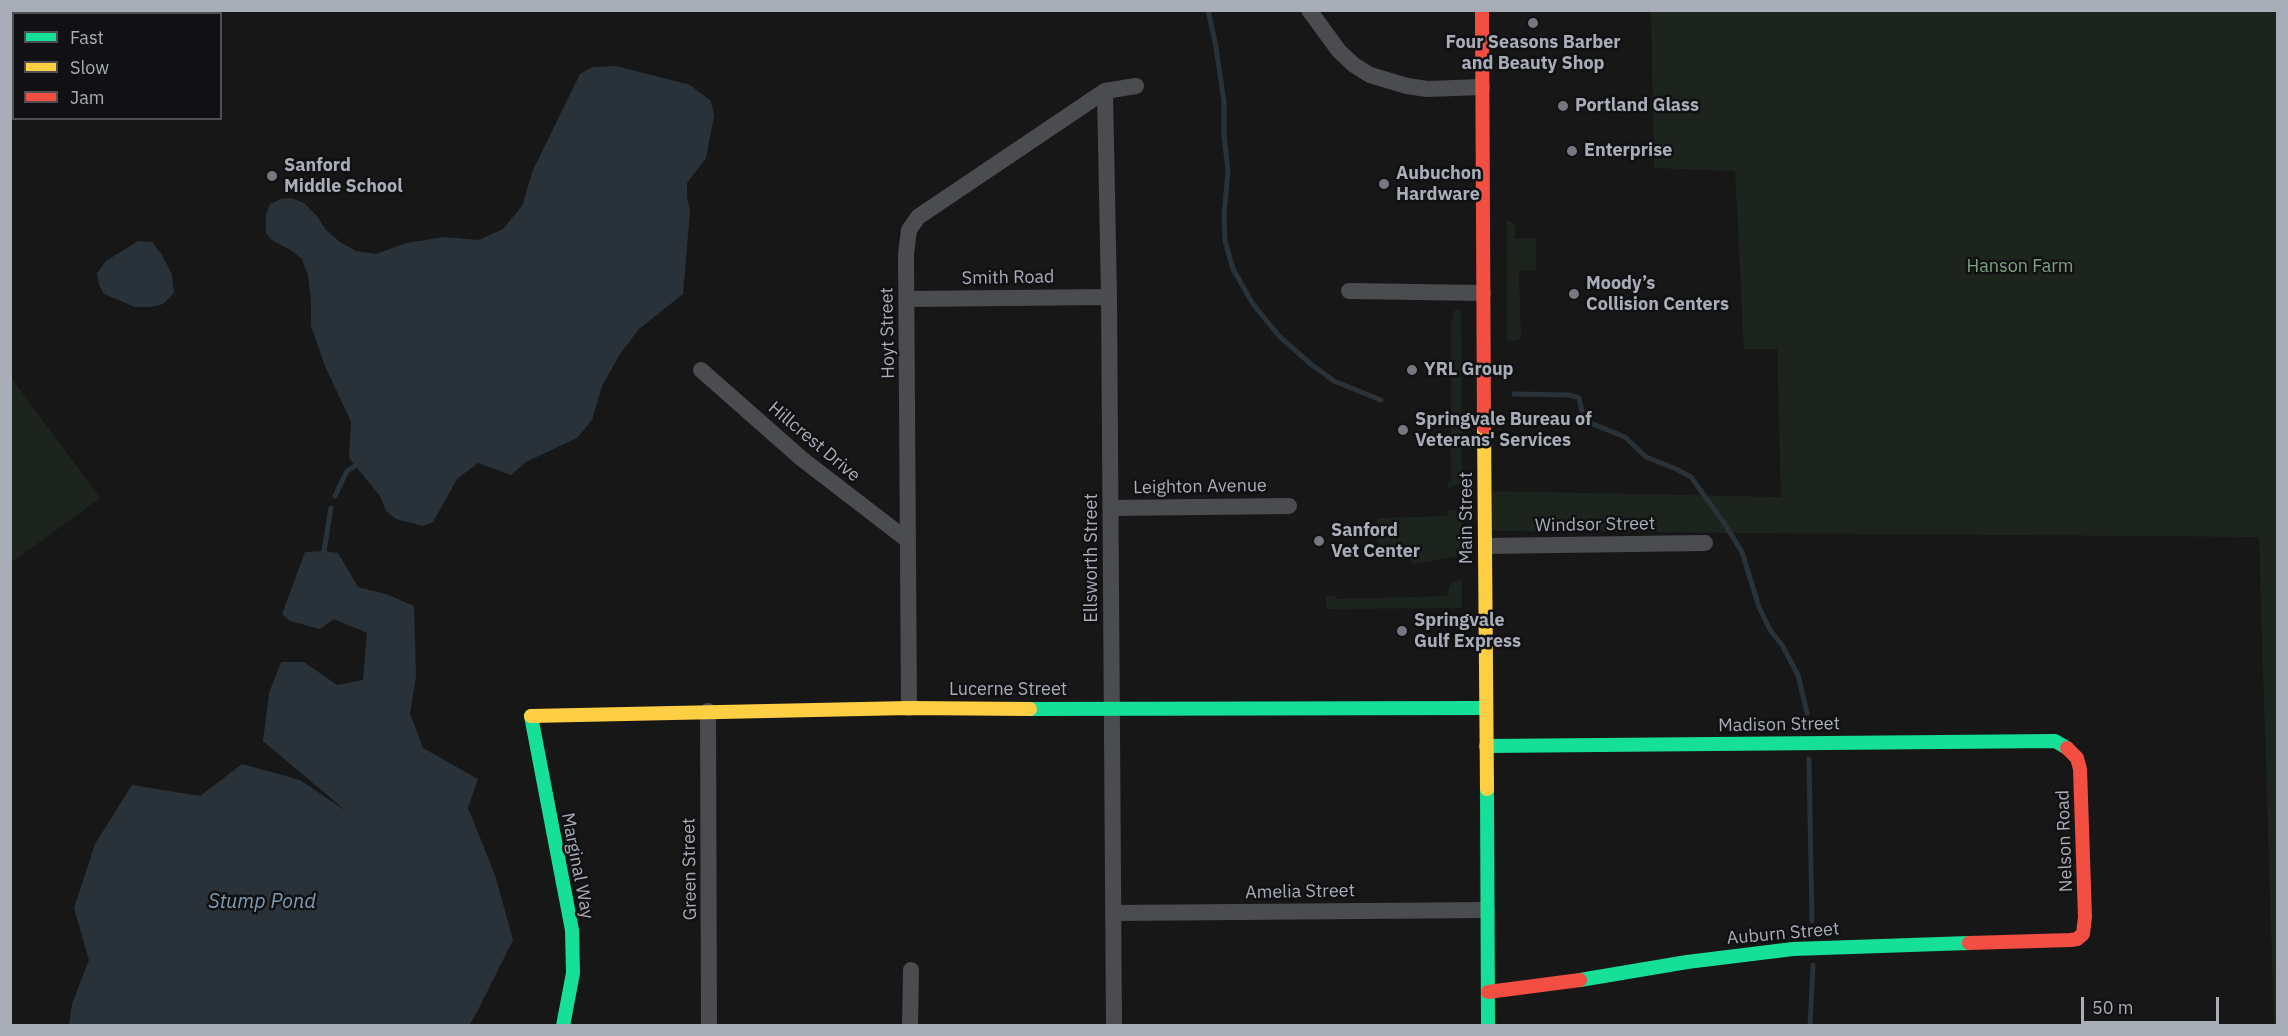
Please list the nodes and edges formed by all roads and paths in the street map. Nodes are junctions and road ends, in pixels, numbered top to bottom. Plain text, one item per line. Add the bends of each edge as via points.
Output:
1 (1309, 10) edge
2 (1482, 10) edge
3 (1136, 86) dead end
4 (1482, 87) junction
5 (1105, 91) junction
6 (1349, 291) dead end
7 (1484, 293) junction
8 (1109, 297) junction
9 (907, 299) junction
10 (701, 370) dead end
11 (1289, 506) dead end
12 (1111, 508) junction
13 (906, 538) junction
14 (1705, 543) dead end
15 (1486, 546) junction
16 (909, 708) junction
17 (1486, 708) junction
18 (1112, 709) junction
19 (708, 711) junction
20 (531, 714) joint
21 (1486, 746) junction
22 (2071, 750) joint
23 (1487, 910) junction
24 (1113, 914) junction
25 (2083, 934) joint
26 (911, 970) dead end
27 (1488, 992) junction
28 (563, 1026) edge
29 (709, 1026) edge
30 (910, 1026) edge
31 (1114, 1026) edge
32 (1488, 1026) edge

1 - 4 street via 1339,51 1370,75 1417,88
2 - 4 street, Main Street
3 - 5 street, Hoyt Street
4 - 7 street, Main Street
5 - 8 street, Ellsworth Street
5 - 9 street, Hoyt Street via 918,217 907,236
6 - 7 street
7 - 15 street, Main Street
8 - 9 street, Smith Road
8 - 12 street, Ellsworth Street
9 - 13 street, Hoyt Street
10 - 13 street, Hillcrest Drive via 802,459
11 - 12 street, Leighton Avenue
12 - 18 street, Ellsworth Street
13 - 16 street, Hoyt Street
14 - 15 street, Windsor Street
15 - 17 street, Main Street
16 - 18 street, Lucerne Street
16 - 19 street, Lucerne Street
17 - 18 street, Lucerne Street
17 - 21 street, Main Street
18 - 24 street, Ellsworth Street
19 - 20 street, Lucerne Street
19 - 29 street, Green Street
20 - 28 street, Marginal Way via 572,930 573,973
21 - 22 street, Madison Street via 2047,740
21 - 23 street, Main Street
22 - 25 street, Nelson Road via 2080,769
23 - 24 street, Amelia Street
23 - 27 street, Main Street
24 - 31 street, Ellsworth Street
25 - 27 street, Auburn Street via 2077,939 2063,940 1793,949
26 - 30 street
27 - 32 street, Main Street

